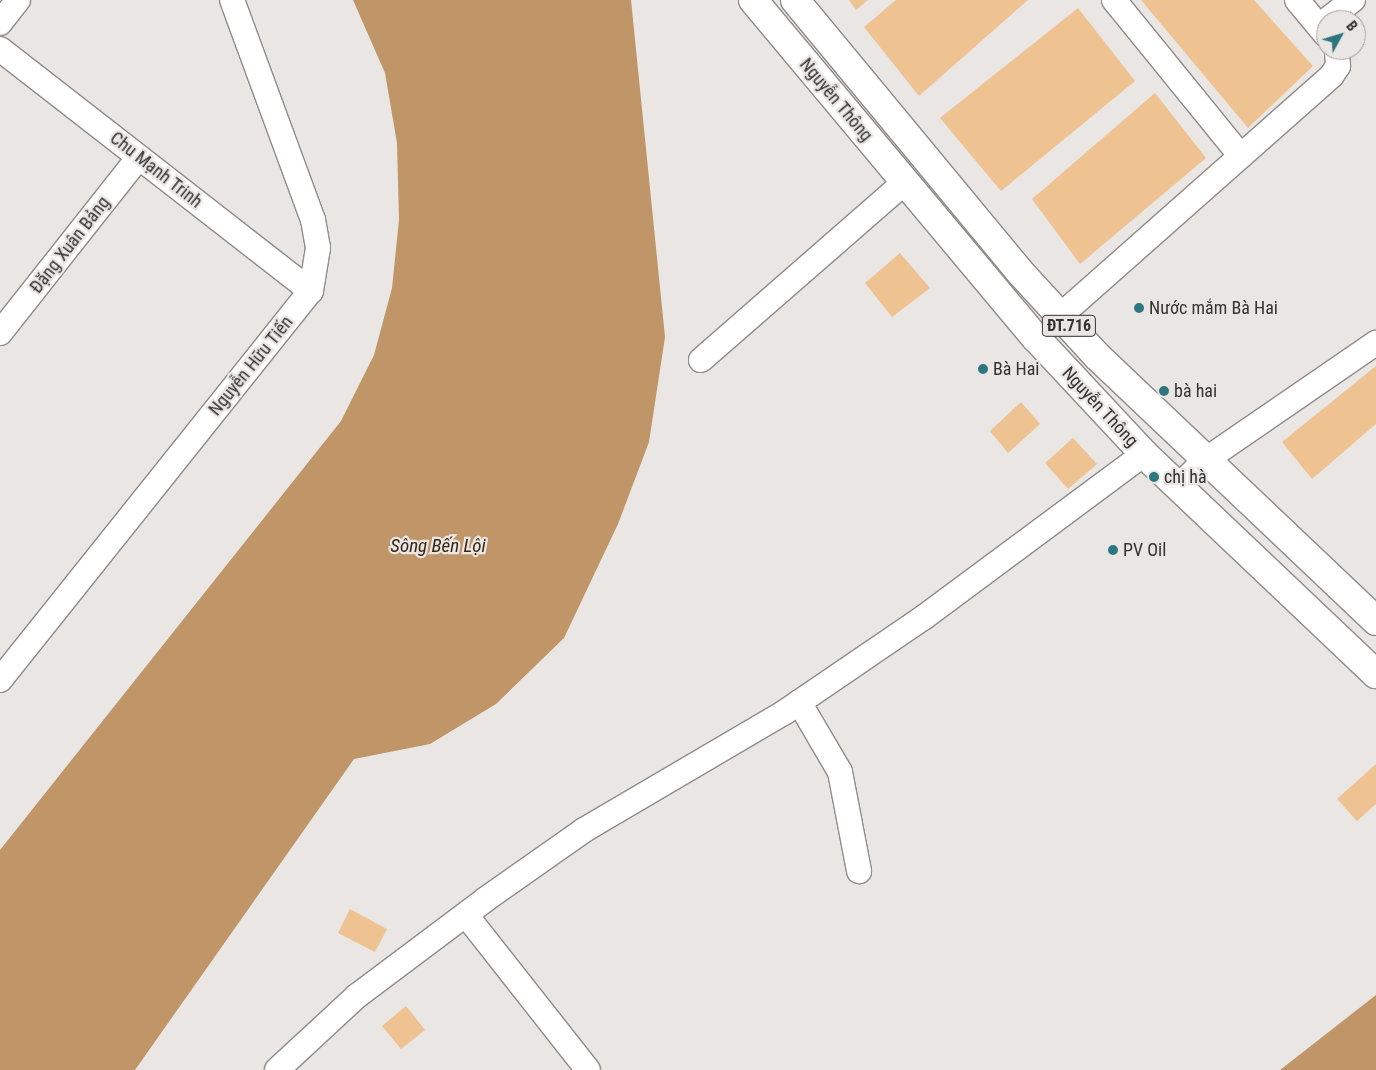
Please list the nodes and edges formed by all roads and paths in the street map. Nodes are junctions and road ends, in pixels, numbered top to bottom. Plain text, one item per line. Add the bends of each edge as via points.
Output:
1 (18, 0) edge
2 (232, 0) edge
3 (753, 0) edge
4 (795, 0) edge
5 (1114, 0) edge
6 (1297, 0) edge
7 (1353, 0) edge
8 (1342, 10) edge
9 (1316, 17) edge
10 (0, 23) edge
11 (0, 49) edge
12 (1338, 60) edge
13 (1242, 156) junction
14 (139, 157) junction
15 (904, 183) junction
16 (311, 291) junction
17 (1060, 316) junction
18 (0, 333) edge
19 (1376, 343) edge
20 (701, 360) dead end
21 (1144, 454) junction
22 (1204, 461) junction
23 (1179, 486) junction
24 (1376, 621) edge
25 (1376, 674) edge
26 (0, 680) edge
27 (799, 702) junction
28 (860, 871) dead end
29 (466, 915) junction
30 (277, 1070) edge
31 (588, 1070) edge

1 - 10 street
2 - 16 street, Nguyễn Hữu Tiến via 313,220 318,248
3 - 15 main road, Nguyễn Thông / ĐT.716
4 - 17 main road, Nguyễn Thông / ĐT.716
5 - 13 street
6 - 9 street
7 - 8 street
11 - 14 street, Chu Mạnh Trinh
12 - 13 street via 1332,75
13 - 17 street
14 - 16 street, Chu Mạnh Trinh
14 - 18 street, Đặng Xuân Bảng
15 - 20 street
15 - 21 main road, Nguyễn Thông / ĐT.716 via 1036,338
16 - 26 street, Nguyễn Hữu Tiến
17 - 22 main road, Nguyễn Thông / ĐT.716
19 - 22 street
21 - 23 main road, Nguyễn Thông / ĐT.716
21 - 27 street via 924,618
22 - 23 street
22 - 24 main road, Nguyễn Thông / ĐT.716
23 - 25 main road, Nguyễn Thông / ĐT.716
27 - 28 street via 840,772
27 - 29 street via 584,830
29 - 30 street via 357,996
29 - 31 street

